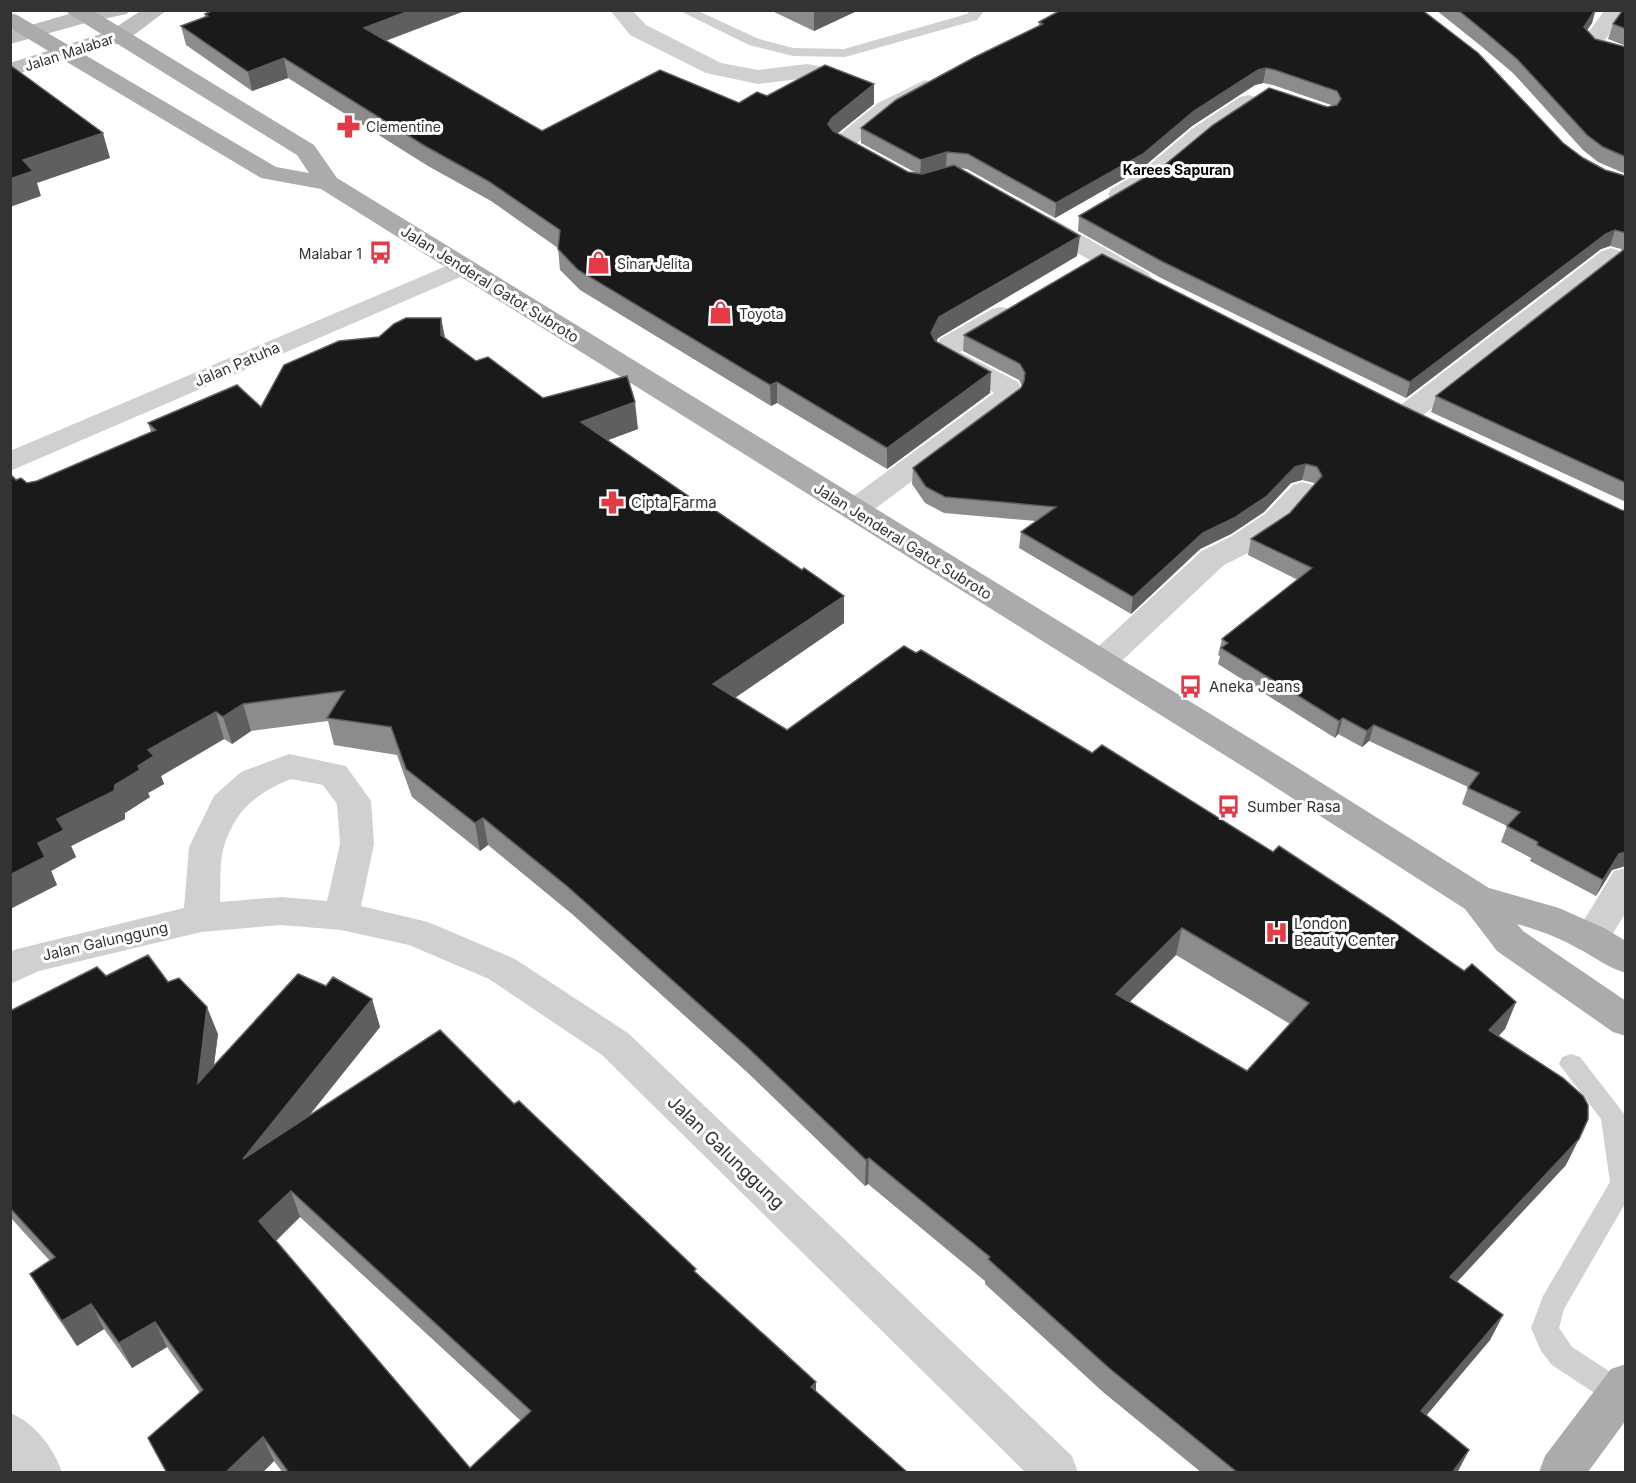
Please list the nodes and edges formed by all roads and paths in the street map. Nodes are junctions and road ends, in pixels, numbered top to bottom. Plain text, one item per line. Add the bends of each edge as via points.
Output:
1 (120, 10) edge
2 (157, 10) edge
3 (620, 10) edge
4 (684, 10) edge
5 (979, 10) edge
6 (81, 13) edge
7 (1587, 13) edge
8 (1613, 15) edge
9 (10, 19) edge
10 (31, 32) junction
11 (118, 36) junction
12 (10, 38) edge
13 (67, 53) junction
14 (1626, 55) edge
15 (10, 70) edge
16 (946, 75) edge
17 (1264, 92) edge
18 (896, 102) junction
19 (896, 174) edge
20 (328, 183) junction
21 (1103, 203) edge
22 (1016, 209) edge
23 (1611, 256) edge
24 (463, 267) junction
25 (1162, 291) edge
26 (1020, 304) edge
27 (1384, 401) edge
28 (10, 462) edge
29 (1303, 491) dead end
30 (854, 510) junction
31 (1100, 663) junction
32 (1626, 881) edge
33 (1478, 899) junction
34 (341, 916) junction
35 (201, 918) junction
36 (1615, 952) edge
37 (10, 969) edge
38 (1585, 995) junction
39 (1626, 1021) edge
40 (1626, 1032) edge
41 (1571, 1064) dead end
42 (1622, 1388) edge
43 (10, 1434) edge
44 (40, 1473) edge
45 (1056, 1473) edge
46 (1561, 1473) edge

1 - 6 street, Jalan Malabar
2 - 11 street, Jalan Malabar
3 - 18 street via 638,30 714,68 758,77 790,72 826,74
4 - 5 lane via 754,42 793,52 845,53 972,17
6 - 10 street, Jalan Malabar
6 - 11 main road, Jalan Jenderal Gatot Subroto
7 - 8 street
8 - 14 street via 1593,41
9 - 10 main road, Jalan Jenderal Gatot Subroto
10 - 12 street, Jalan Malabar
10 - 13 main road, Jalan Jenderal Gatot Subroto
11 - 13 street, Jalan Malabar
11 - 20 main road, Jalan Jenderal Gatot Subroto via 306,150
13 - 15 street, Jalan Malabar
13 - 20 main road, Jalan Jenderal Gatot Subroto via 269,173
16 - 18 street
17 - 21 street via 1201,133 1150,176
18 - 19 street via 842,144
20 - 24 main road, Jalan Jenderal Gatot Subroto
22 - 25 street via 1065,225 1091,262
23 - 27 street via 1419,418
24 - 28 street, Jalan Patuha
24 - 30 main road, Jalan Jenderal Gatot Subroto
26 - 30 street via 949,345 945,355 1008,388 1008,396
29 - 31 street via 1275,521 1213,558
30 - 31 main road, Jalan Jenderal Gatot Subroto
31 - 33 main road, Jalan Jenderal Gatot Subroto
32 - 36 street
33 - 36 main road, Jalan Jenderal Gatot Subroto via 1546,918
33 - 38 main road, Jalan Jenderal Gatot Subroto via 1510,940
34 - 35 street, Jalan Galunggung via 281,911
34 - 35 street via 357,844 354,801 334,775 289,766 253,781 226,805 206,847
34 - 45 street, Jalan Galunggung via 415,932 502,969 615,1044
35 - 37 street, Jalan Galunggung via 30,958
38 - 39 main road, Jalan Jenderal Gatot Subroto
38 - 40 main road
41 - 42 lane via 1613,1116 1623,1183 1552,1305 1545,1328 1562,1356
42 - 46 main road
43 - 44 street

